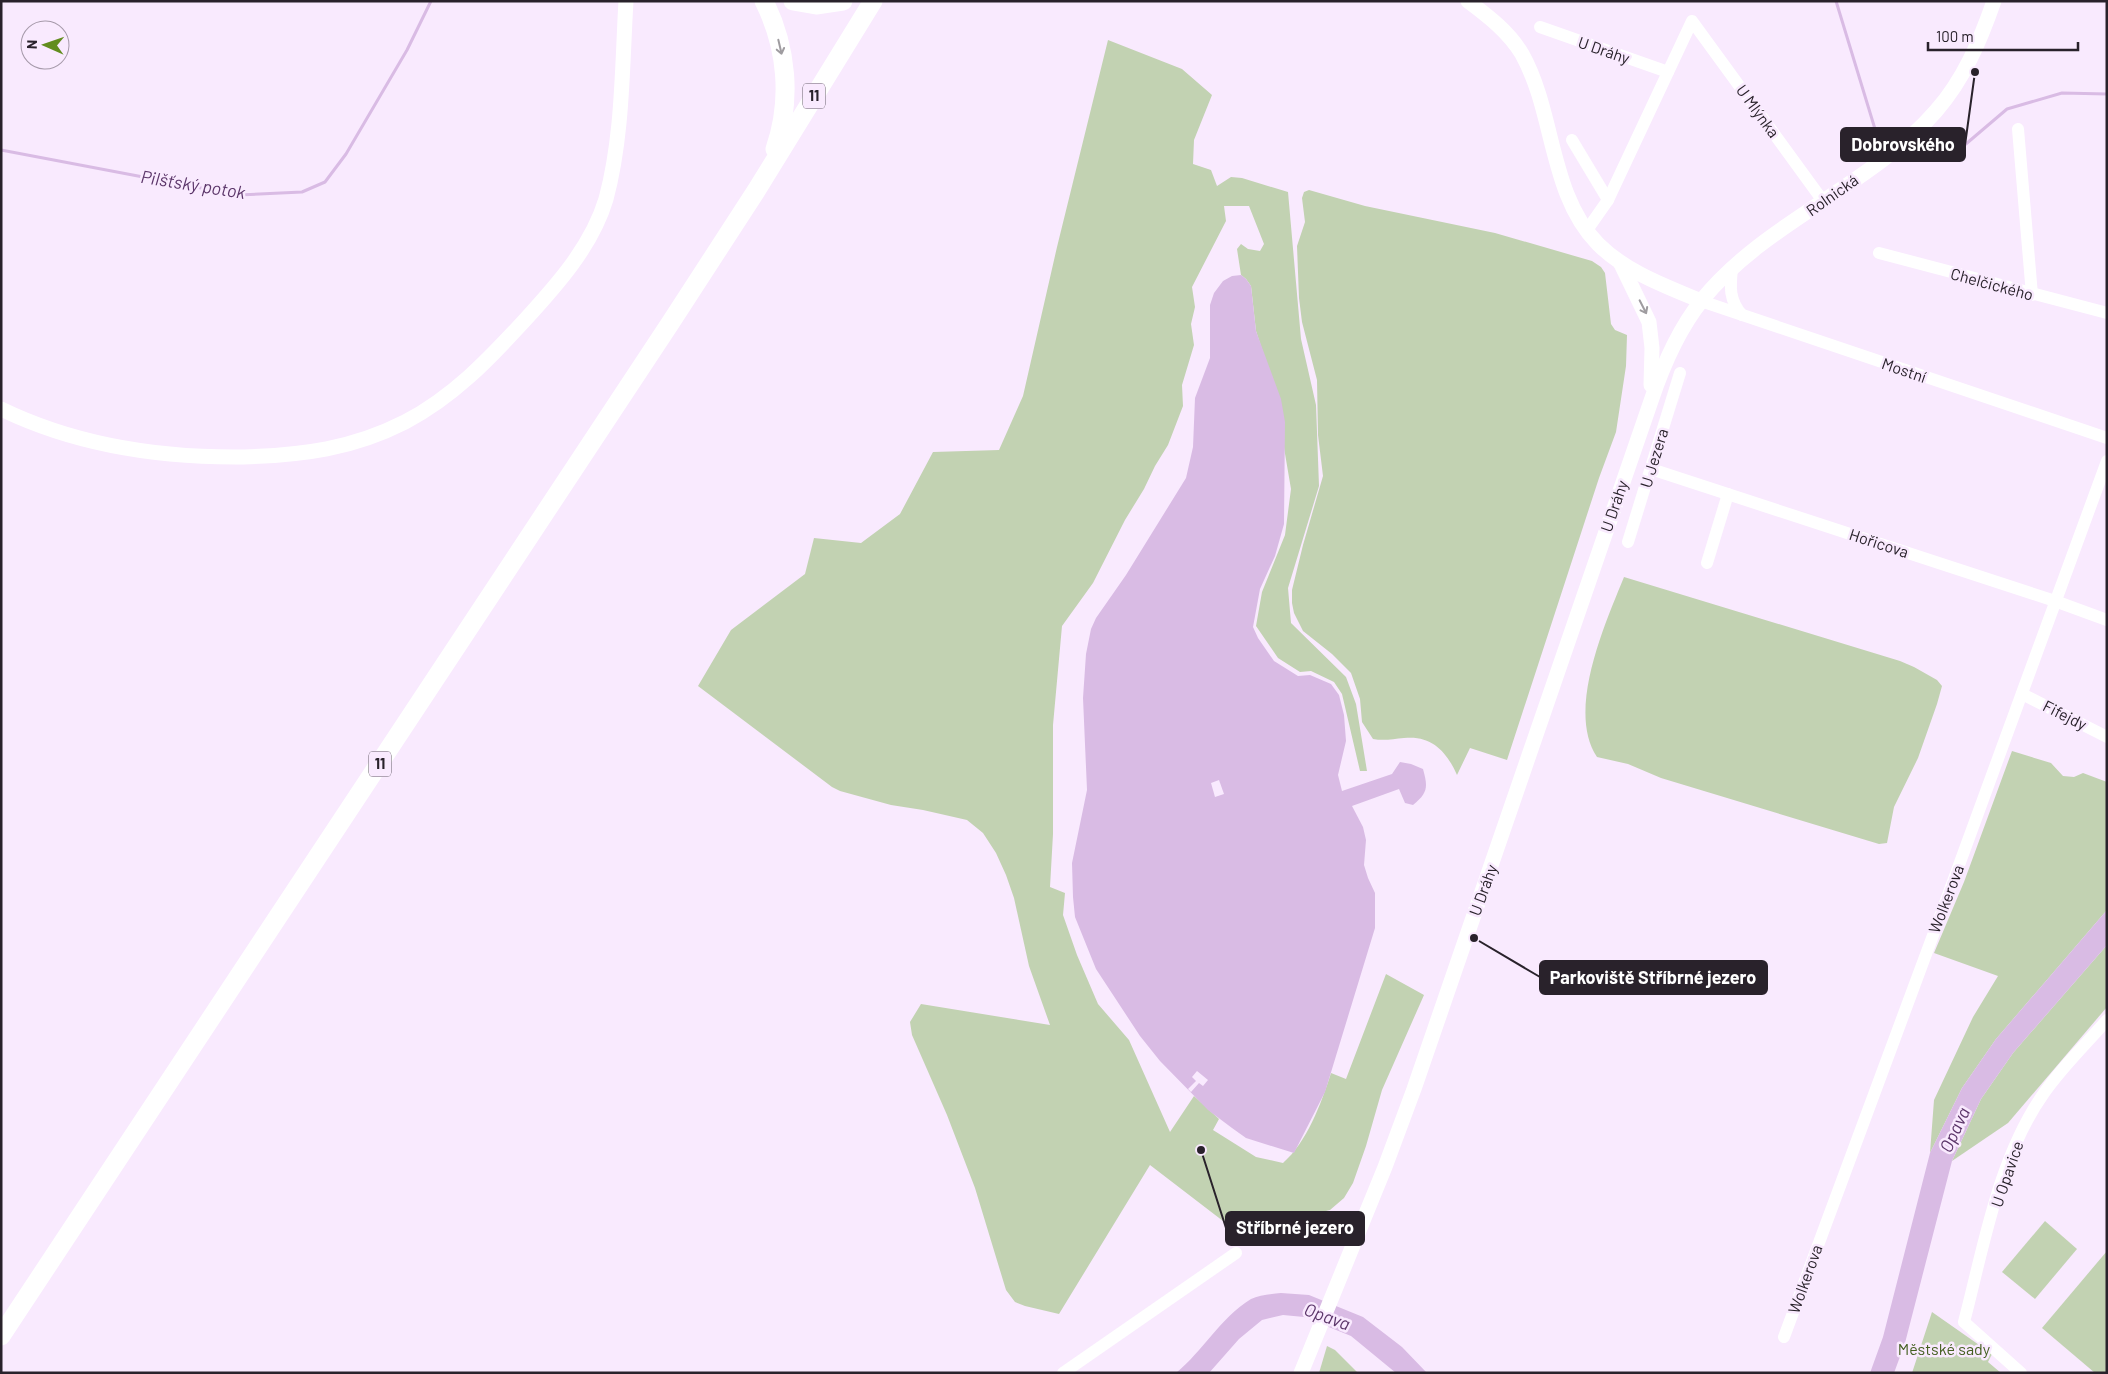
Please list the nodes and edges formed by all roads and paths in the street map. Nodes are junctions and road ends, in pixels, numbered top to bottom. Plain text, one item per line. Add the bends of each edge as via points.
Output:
1 (626, 1) edge
2 (764, 1) edge
3 (793, 1) edge
4 (843, 1) edge
5 (873, 1) edge
6 (1468, 1) edge
7 (1994, 1) edge
8 (1540, 28) dead end
9 (1668, 72) junction
10 (2018, 129) dead end
11 (1572, 140) dead end
12 (756, 191) junction
13 (1608, 200) junction
14 (1823, 201) junction
15 (1587, 230) junction
16 (1879, 253) dead end
17 (1621, 264) junction
18 (1732, 268) junction
19 (2032, 294) junction
20 (1701, 301) junction
21 (2107, 313) edge
22 (1742, 315) junction
23 (1680, 373) dead end
24 (1651, 401) junction
25 (1, 409) edge
26 (2107, 438) edge
27 (2107, 461) edge
28 (1651, 469) junction
29 (1728, 494) junction
30 (1628, 542) dead end
31 (1707, 564) dead end
32 (2055, 600) junction
33 (2107, 620) edge
34 (2022, 694) junction
35 (2107, 737) edge
36 (2107, 1020) edge
37 (1236, 1253) dead end
38 (1, 1336) edge
39 (1784, 1337) dead end
40 (1063, 1373) edge
41 (1301, 1373) edge
42 (2021, 1373) edge

1 - 25 street via 616,143 606,199 594,227 576,259 545,298 473,375 431,406 379,433 326,450 226,457 175,456 101,444 42,426
2 -> 12 main road via 781,50 785,99 776,147
3 - 4 main road via 816,5
5 - 12 main road, 11
6 - 15 street, U Dráhy via 1503,30 1522,54 1532,76 1574,211
7 - 14 street, Rolnická via 1969,62 1935,111 1894,150
8 - 9 street, U Dráhy
9 - 13 street
9 - 14 street, U Mlýnka via 1692,21
10 - 19 street
11 - 13 street
12 - 38 main road, 11
13 - 15 street
14 - 18 street, Rolnická
15 - 17 street, U Dráhy
16 - 19 street, Chelčického
17 - 20 street, U Dráhy
17 -> 24 street, U Dráhy via 1649,322
18 - 20 street, Rolnická
18 - 22 street via 1732,301
19 - 21 street, Chelčického
20 - 22 street, Mostní
20 - 24 street, U Dráhy via 1676,340
22 - 26 street, Mostní
23 - 28 street, U Jezera
24 - 41 street, U Dráhy via 1414,1089
27 - 32 street, Wolkerova
28 - 29 street, Hořicova
28 - 30 street, U Jezera
29 - 31 street
29 - 32 street, Hořicova
32 - 33 street, Hořicova
32 - 34 street, Wolkerova
34 - 35 street, Fifejdy
34 - 39 street, Wolkerova
36 - 42 street, U Opavice via 2044,1093 2015,1144 1964,1322
37 - 40 street

